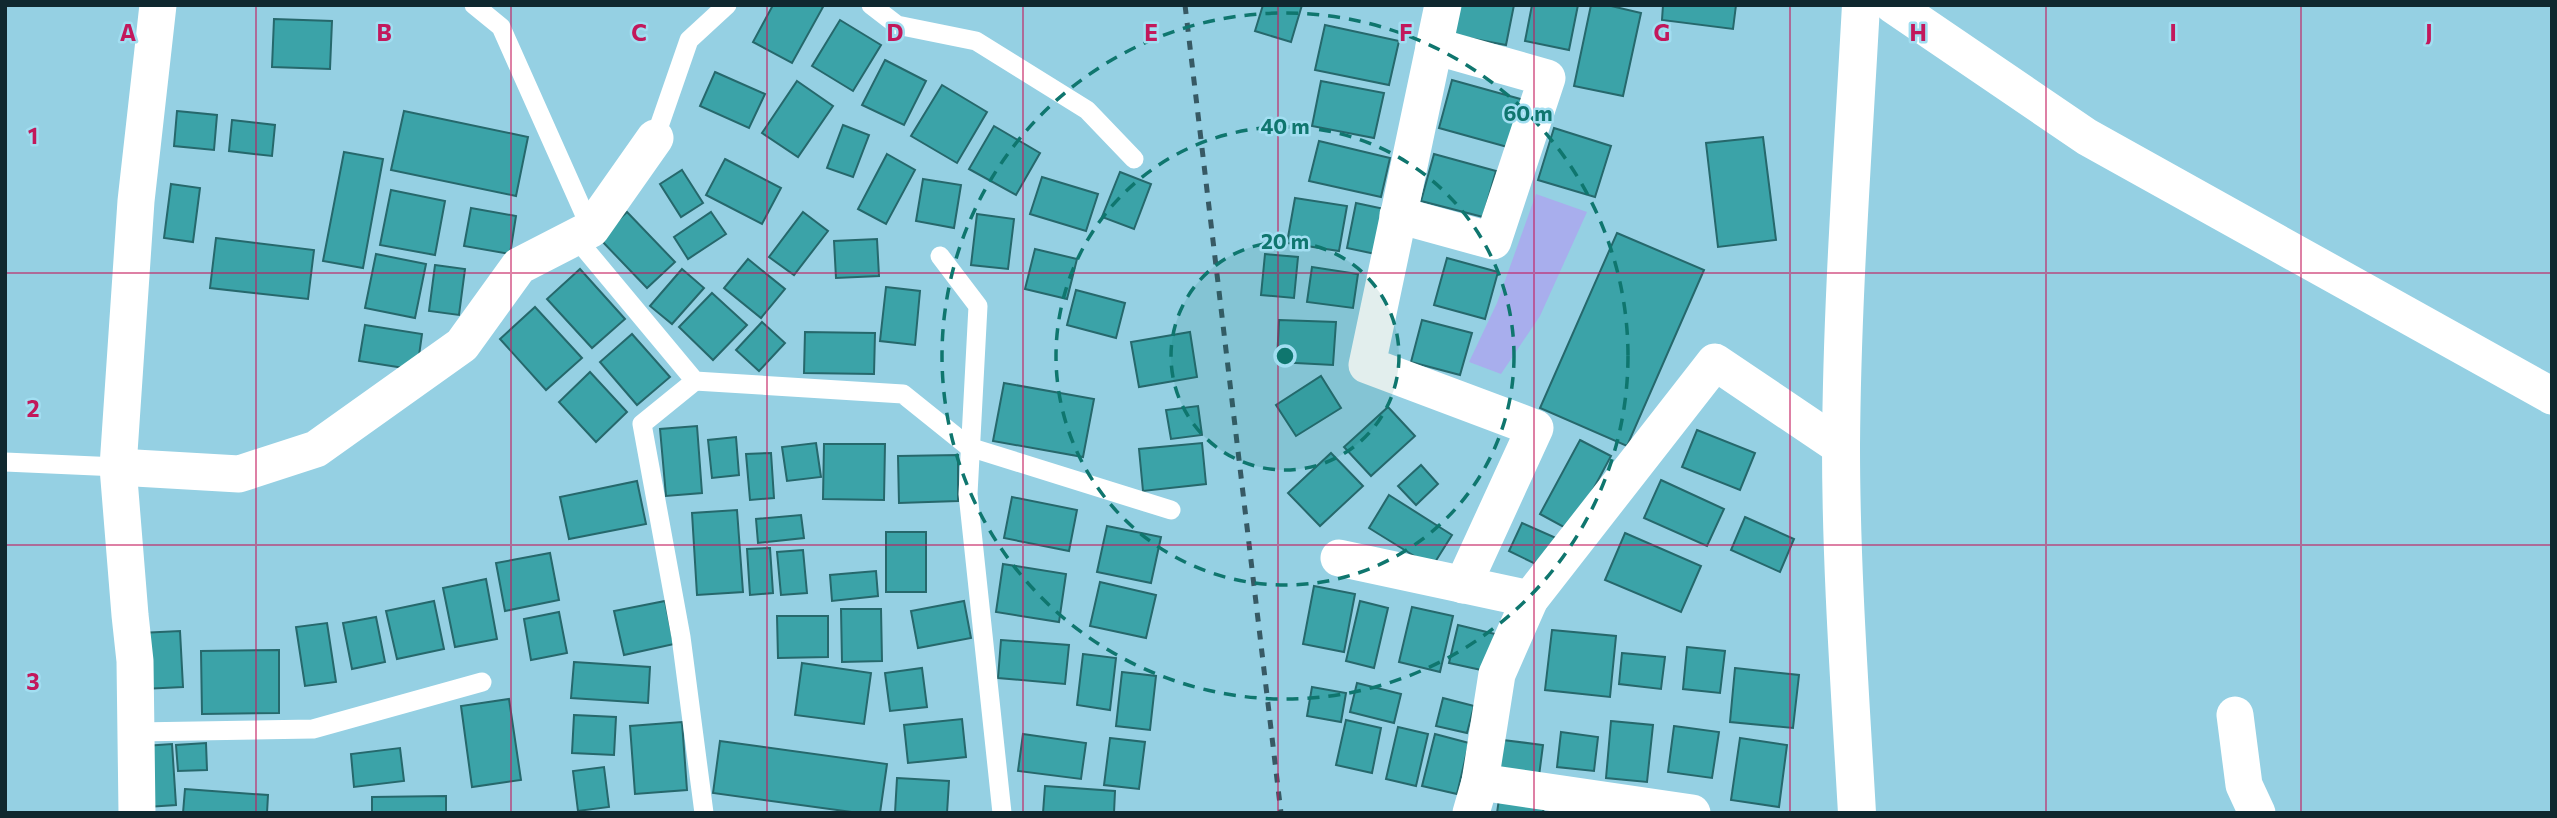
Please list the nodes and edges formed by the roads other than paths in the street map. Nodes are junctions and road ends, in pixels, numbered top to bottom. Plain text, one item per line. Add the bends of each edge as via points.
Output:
1 (158, 5) edge
2 (474, 5) edge
3 (727, 5) edge
4 (871, 5) edge
5 (1443, 5) edge
6 (1861, 5) edge
7 (1893, 5) edge
8 (1434, 47) junction
9 (655, 138) joint
10 (1135, 159) dead end
11 (1398, 215) junction
12 (583, 233) junction
13 (940, 256) dead end
14 (695, 381) junction
15 (2552, 396) edge
16 (969, 447) junction
17 (1841, 447) junction
18 (5, 462) edge
19 (118, 467) junction
20 (1171, 510) dead end
21 (1339, 558) dead end
22 (1464, 584) junction
23 (1530, 599) junction
24 (482, 682) dead end
25 (2235, 715) dead end
26 (136, 732) junction
27 (1476, 797) edge
28 (137, 813) edge
29 (704, 813) edge
30 (1002, 813) edge
31 (1692, 813) edge
32 (1857, 813) edge
33 (2257, 813) edge

1 - 19 street via 136,201
2 - 12 lane via 501,27
3 - 9 lane via 689,40
4 - 10 lane via 897,25 976,41 1087,110
5 - 8 street
6 - 17 street
7 - 15 street via 2087,136
8 - 11 street
8 - 11 street via 1547,78 1493,241
9 - 12 street
11 - 22 street via 1367,365 1535,428
12 - 14 lane
12 - 19 street via 519,266 462,345 316,449 239,474
13 - 16 lane via 978,306
14 - 16 lane via 903,394
14 - 29 lane via 642,424 681,637
16 - 20 lane
16 - 30 lane via 968,494
17 - 23 street via 1715,362
17 - 32 street
18 - 19 lane
19 - 26 street via 135,661
21 - 22 street
22 - 23 street
23 - 27 street via 1497,674
24 - 26 lane via 313,729
25 - 33 street via 2244,785
26 - 28 street
27 - 31 street

